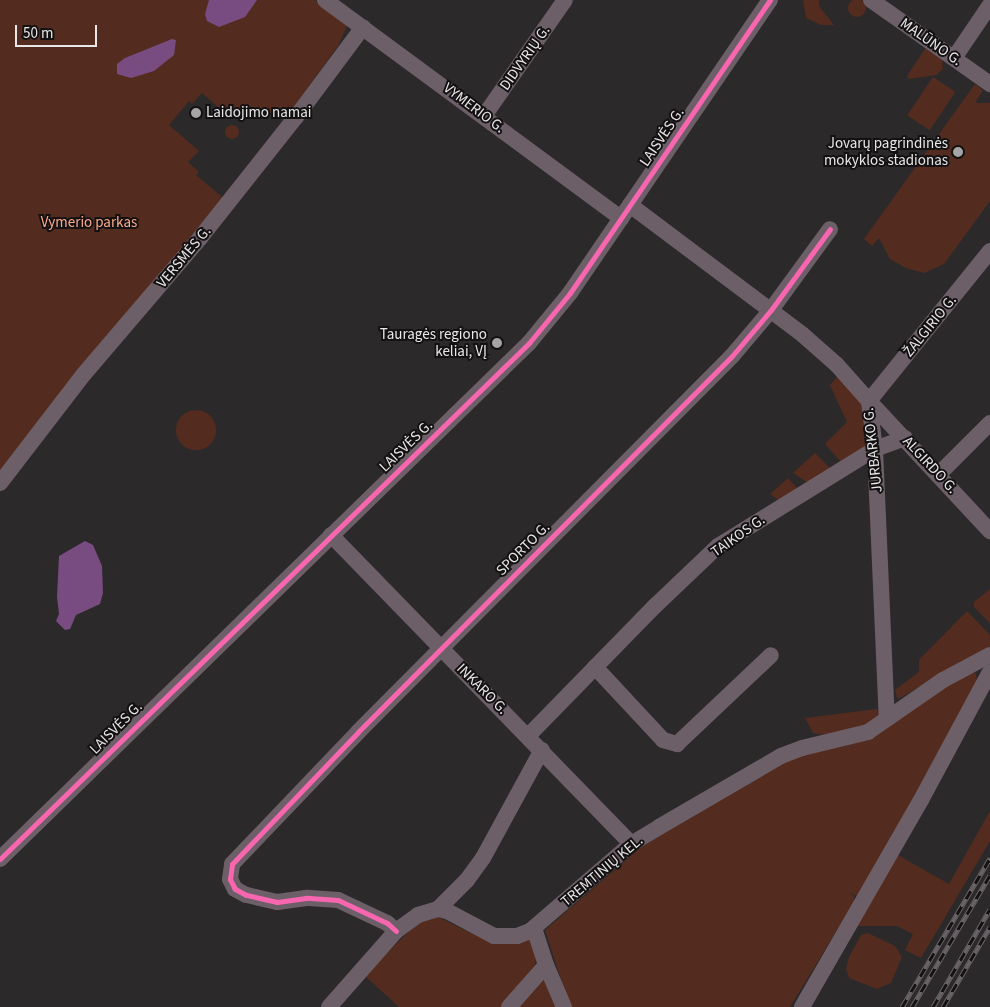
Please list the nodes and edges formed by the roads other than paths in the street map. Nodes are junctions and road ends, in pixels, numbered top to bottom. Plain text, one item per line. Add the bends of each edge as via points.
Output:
1 (325, 0) edge
2 (565, 0) edge
3 (770, 0) edge
4 (871, 0) edge
5 (990, 5) edge
6 (363, 27) junction
7 (954, 58) junction
8 (990, 84) edge
9 (484, 116) junction
10 (625, 211) junction
11 (830, 229) dead end
12 (990, 251) edge
13 (772, 310) junction
14 (869, 401) junction
15 (990, 423) edge
16 (905, 438) junction
17 (875, 449) junction
18 (939, 474) junction
19 (0, 483) edge
20 (990, 531) edge
21 (331, 535) junction
22 (442, 649) junction
23 (990, 655) edge
24 (771, 656) dead end
25 (969, 666) junction
26 (595, 667) junction
27 (988, 677) edge
28 (888, 719) junction
29 (528, 736) junction
30 (542, 750) junction
31 (631, 844) junction
32 (0, 859) edge
33 (438, 909) junction
34 (534, 928) junction
35 (396, 931) junction
36 (546, 965) junction
37 (329, 1007) edge
38 (509, 1007) edge
39 (564, 1007) edge
40 (802, 1007) edge

1 - 6 street, VYMERIO G.
2 - 9 street, DIDVYRIŲ G.
3 - 10 street, LAISVĖS G.
4 - 7 street, MALŪNO G.
5 - 7 street
6 - 9 street, VYMERIO G.
6 - 19 street, VERSMĖS G. via 200,238 84,374
7 - 8 street, MALŪNO G.
9 - 10 street, VYMERIO G.
10 - 13 street, JURBARKO G.
10 - 21 street, LAISVĖS G. via 570,293 529,343
11 - 13 street, SPORTO G.
12 - 14 street, ŽALGIRIO G.
13 - 14 street, JURBARKO G. via 837,365
13 - 22 street, SPORTO G. via 732,356
14 - 16 street, ALGIRDO G.
14 - 17 street, JURBARKO G.
15 - 18 street
16 - 17 street, TAIKOS G.
16 - 18 street, ALGIRDO G.
17 - 26 street, TAIKOS G. via 718,546
17 - 28 street, JURBARKO G.
18 - 20 street, ALGIRDO G.
21 - 22 street, INKARO G.
21 - 32 street, LAISVĖS G.
22 - 29 street, INKARO G.
22 - 35 street, SPORTO G. via 232,864 230,879 235,889 260,900 338,900 387,923
23 - 25 street, TREMTINIŲ KEL.
24 - 26 street via 677,744 663,740
25 - 27 street via 982,669
25 - 28 street, TREMTINIŲ KEL.
26 - 29 street, TAIKOS G.
27 - 40 street
28 - 31 street, TREMTINIŲ KEL. via 868,732 781,756
29 - 30 street, INKARO G.
30 - 31 street, INKARO G.
30 - 33 street via 483,858 467,880
31 - 34 street, TREMTINIŲ KEL.
33 - 34 street, TREMTINIŲ KEL. via 494,936 516,936
33 - 35 street via 418,915
34 - 36 street
35 - 37 street
36 - 38 street
36 - 39 street

